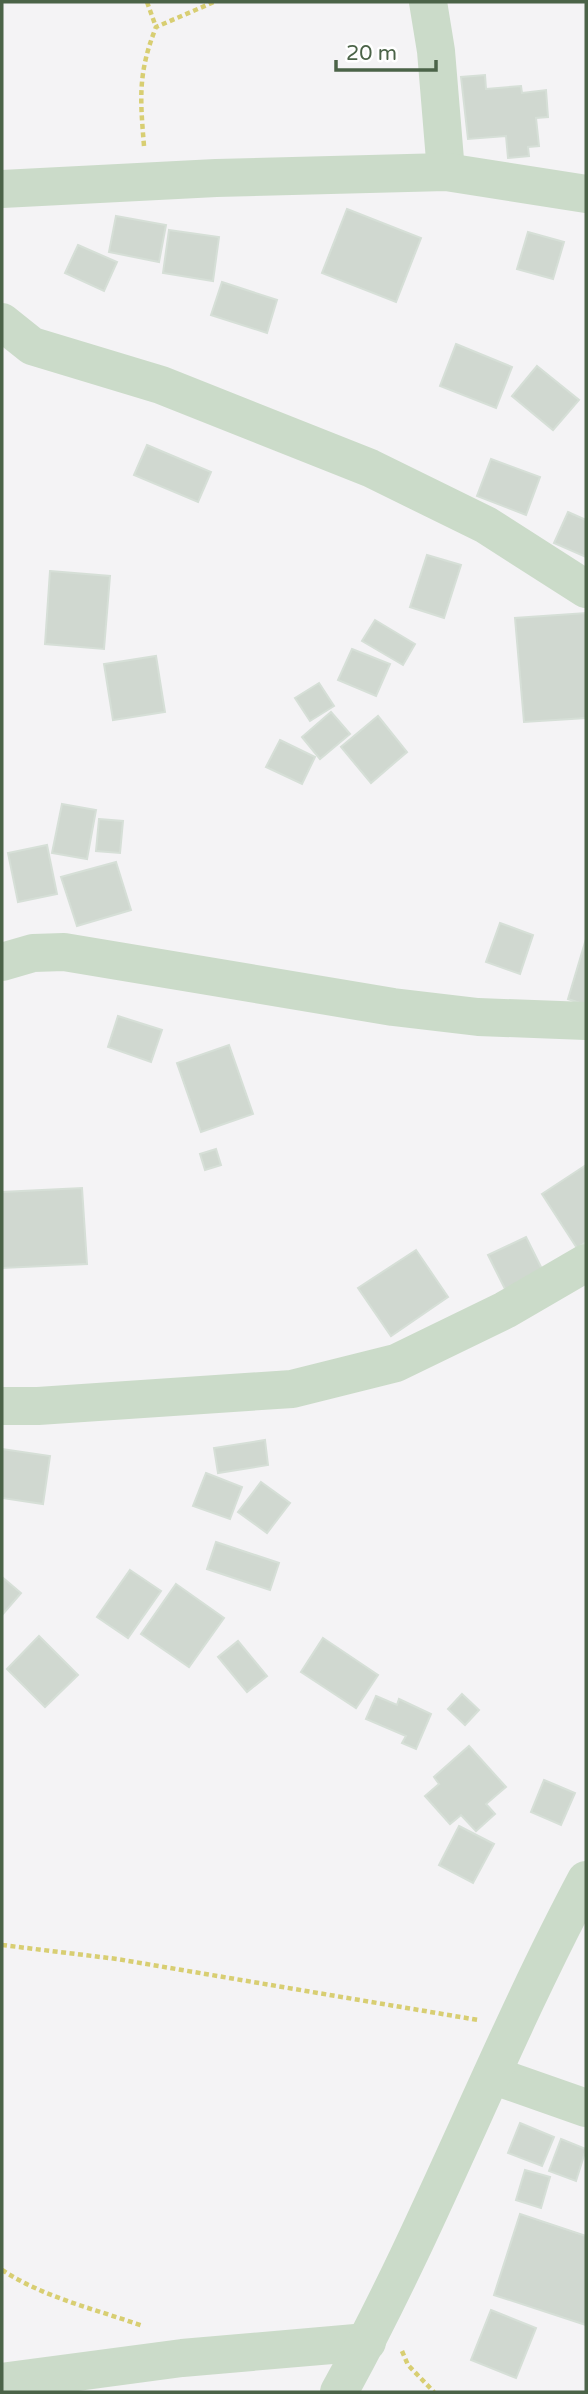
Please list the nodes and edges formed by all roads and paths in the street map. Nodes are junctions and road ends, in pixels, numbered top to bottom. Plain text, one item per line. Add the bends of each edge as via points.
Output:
1 (147, 2) edge
2 (214, 2) edge
3 (428, 2) edge
4 (156, 27) junction
5 (446, 172) junction
6 (148, 182) junction
7 (586, 194) edge
8 (4, 196) edge
9 (2, 322) edge
10 (586, 589) edge
11 (2, 962) edge
12 (586, 1021) edge
13 (586, 1263) edge
14 (2, 1406) edge
15 (586, 1880) edge
16 (2, 1945) edge
17 (511, 2026) junction
18 (492, 2076) junction
19 (586, 2108) edge
20 (2, 2270) edge
21 (375, 2328) junction
22 (182, 2358) junction
23 (2, 2382) edge
24 (339, 2392) edge
25 (434, 2392) edge

1 - 4 path
2 - 4 path
3 - 5 street
4 - 6 path via 142,61 140,98
5 - 6 street
5 - 7 street
6 - 8 street
9 - 10 street via 32,346 161,385 370,468 486,525
11 - 12 street via 33,953 64,952 393,1007 478,1017
13 - 14 street via 505,1310 396,1363 292,1389
15 - 17 street
16 - 17 path via 117,1959
17 - 18 street
18 - 19 street
18 - 21 street
20 - 22 path via 62,2300 148,2327
21 - 22 street
21 - 24 street
21 - 25 path
22 - 23 street

